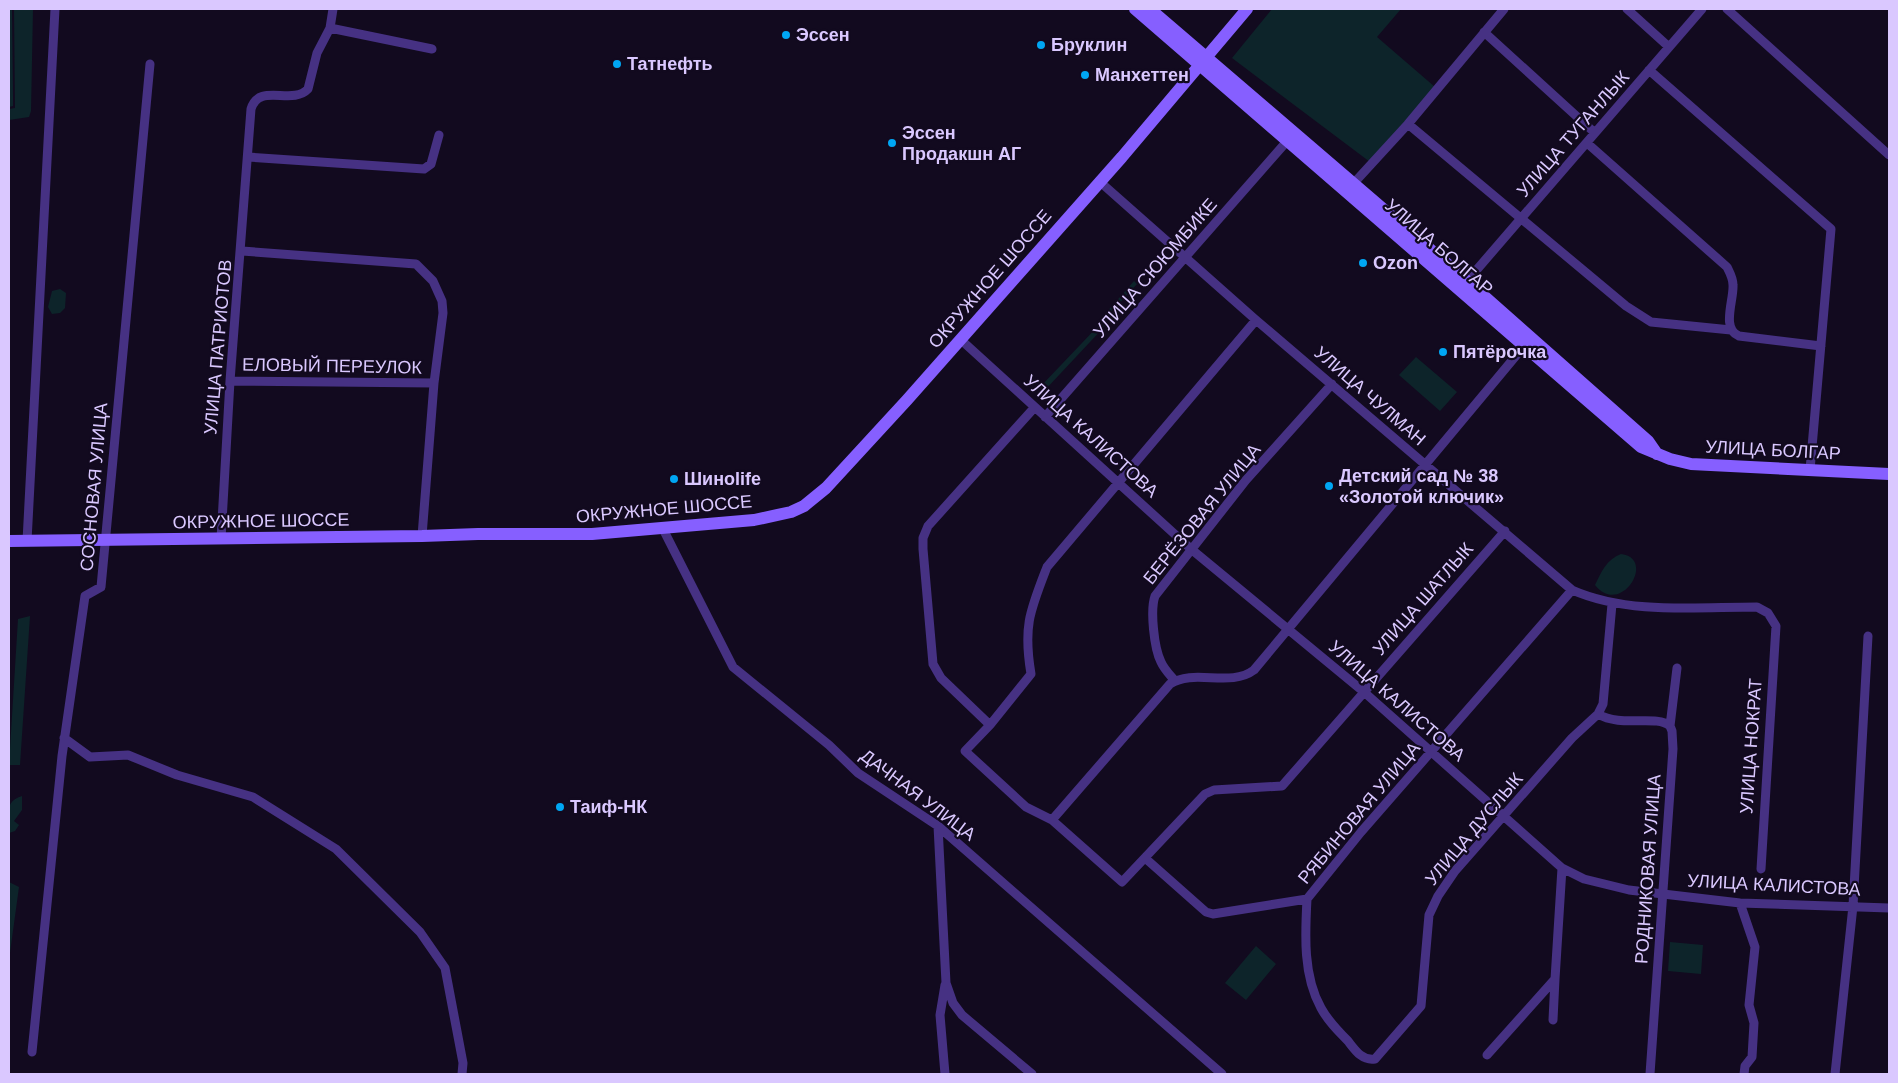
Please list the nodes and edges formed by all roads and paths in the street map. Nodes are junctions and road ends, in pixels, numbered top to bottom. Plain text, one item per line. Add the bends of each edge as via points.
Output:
1 (56, 9) edge
2 (333, 9) edge
3 (1135, 9) edge
4 (1150, 9) edge
5 (1247, 9) edge
6 (1504, 9) edge
7 (1627, 9) edge
8 (1702, 9) edge
9 (1727, 9) edge
10 (330, 28) junction
11 (1484, 32) junction
12 (1669, 47) junction
13 (432, 49) dead end
14 (1202, 60) junction
15 (150, 64) dead end
16 (1649, 70) junction
17 (1408, 124) junction
18 (1595, 133) junction
19 (439, 135) dead end
20 (1288, 140) junction
21 (1587, 143) junction
22 (1889, 155) edge
23 (249, 157) junction
24 (1099, 182) junction
25 (1353, 184) junction
26 (1522, 218) junction
27 (242, 251) junction
28 (1186, 258) junction
29 (1467, 281) junction
30 (1256, 320) junction
31 (1731, 330) junction
32 (960, 339) junction
33 (1525, 345) junction
34 (1821, 346) junction
35 (230, 381) junction
36 (434, 383) junction
37 (1332, 384) junction
38 (1034, 408) junction
39 (1045, 417) junction
40 (1657, 454) junction
41 (1425, 464) junction
42 (1810, 470) junction
43 (1889, 474) edge
44 (1118, 483) junction
45 (662, 527) junction
46 (1504, 531) junction
47 (422, 536) junction
48 (221, 539) junction
49 (27, 541) junction
50 (106, 541) junction
51 (9, 542) edge
52 (1191, 549) junction
53 (1572, 590) junction
54 (1612, 604) junction
55 (1776, 626) joint
56 (1288, 629) junction
57 (1868, 636) dead end
58 (1677, 668) dead end
59 (1175, 681) junction
60 (1364, 692) junction
61 (1598, 714) junction
62 (990, 725) junction
63 (1670, 726) junction
64 (64, 738) junction
65 (1432, 752) junction
66 (1504, 816) junction
67 (1052, 820) junction
68 (938, 826) junction
69 (1145, 858) junction
70 (1562, 868) junction
71 (1760, 869) dead end
72 (1661, 894) junction
73 (1307, 899) junction
74 (1740, 903) junction
75 (1853, 906) junction
76 (1889, 908) edge
77 (1555, 979) junction
78 (946, 984) junction
79 (1553, 1020) dead end
80 (32, 1052) dead end
81 (1487, 1055) dead end
82 (1375, 1059) joint
83 (462, 1074) edge
84 (944, 1074) edge
85 (1032, 1074) edge
86 (1222, 1074) edge
87 (1650, 1074) edge
88 (1744, 1074) edge
89 (1835, 1074) edge

1 - 49 street
2 - 10 street
3 - 14 street
4 - 14 street
5 - 14 street, ОКРУЖНОЕ ШОССЕ
6 - 11 street
7 - 12 street
8 - 12 street, УЛИЦА ТУГАНЛЫК
9 - 22 street
10 - 13 street
10 - 23 street, УЛИЦА ПАТРИОТОВ via 317,53 310,84 304,92 296,96 263,96 253,104
11 - 17 street
11 - 18 street
12 - 16 street, УЛИЦА ТУГАНЛЫК
14 - 20 street, УЛИЦА БОЛГАР
14 - 24 street, ОКРУЖНОЕ ШОССЕ
14 - 25 street, УЛИЦА БОЛГАР
15 - 50 street, СОСНОВАЯ УЛИЦА
16 - 18 street, УЛИЦА ТУГАНЛЫК
16 - 34 street via 1831,229
17 - 25 street
17 - 26 street
18 - 21 street, УЛИЦА ТУГАНЛЫК
19 - 23 street via 430,164 424,170
20 - 28 street, УЛИЦА СЮЮМБИКЕ
20 - 33 street, УЛИЦА БОЛГАР
21 - 26 street, УЛИЦА ТУГАНЛЫК
21 - 31 street via 1727,267 1733,288
23 - 27 street, УЛИЦА ПАТРИОТОВ
24 - 28 street, УЛИЦА ЧУЛМАН
24 - 32 street, ОКРУЖНОЕ ШОССЕ
25 - 29 street, УЛИЦА БОЛГАР
26 - 29 street, УЛИЦА ТУГАНЛЫК
26 - 31 street via 1626,306 1651,322
27 - 35 street, УЛИЦА ПАТРИОТОВ
27 - 36 street via 416,264 433,280 442,301
28 - 30 street, УЛИЦА ЧУЛМАН
28 - 39 street, УЛИЦА СЮЮМБИКЕ
29 - 40 street, УЛИЦА БОЛГАР via 1648,442
30 - 37 street, УЛИЦА ЧУЛМАН
30 - 44 street
31 - 34 street via 1739,336
32 - 38 street, УЛИЦА КАЛИСТОВА
32 - 45 street, ОКРУЖНОЕ ШОССЕ via 844,470 804,506 754,520
33 - 40 street, УЛИЦА БОЛГАР via 1641,447
33 - 41 street
34 - 42 street
35 - 36 street, ЕЛОВЫЙ ПЕРЕУЛОК
35 - 48 street, УЛИЦА ПАТРИОТОВ
36 - 47 street
37 - 41 street, УЛИЦА ЧУЛМАН
37 - 52 street, БЕРЁЗОВАЯ УЛИЦА via 1246,480
38 - 39 street, УЛИЦА КАЛИСТОВА
38 - 62 street via 928,526 923,538 933,664 941,678
39 - 44 street, УЛИЦА КАЛИСТОВА
40 - 42 street, УЛИЦА БОЛГАР via 1691,464
41 - 46 street, УЛИЦА ЧУЛМАН
41 - 56 street
42 - 43 street, УЛИЦА БОЛГАР
44 - 52 street, УЛИЦА КАЛИСТОВА
44 - 62 street via 1047,567 1028,615 1026,646 1031,674
45 - 47 street, ОКРУЖНОЕ ШОССЕ via 592,534
45 - 68 street, ДАЧНАЯ УЛИЦА via 733,667 829,745 858,773
46 - 53 street, УЛИЦА ЧУЛМАН
46 - 60 street, УЛИЦА ШАТЛЫК
47 - 48 street, ОКРУЖНОЕ ШОССЕ
48 - 50 street, ОКРУЖНОЕ ШОССЕ
49 - 50 street, ОКРУЖНОЕ ШОССЕ
49 - 51 street, ОКРУЖНОЕ ШОССЕ
50 - 64 street, СОСНОВАЯ УЛИЦА via 102,587 85,596
52 - 56 street, УЛИЦА КАЛИСТОВА
52 - 59 street, БЕРЁЗОВАЯ УЛИЦА via 1153,601 1157,653
53 - 54 street, УЛИЦА ЧУЛМАН
53 - 65 street, РЯБИНОВАЯ УЛИЦА
54 - 55 street, УЛИЦА ЧУЛМАН via 1758,607 1768,613
54 - 61 street via 1603,704
55 - 71 street, УЛИЦА НОКРАТ
56 - 59 street via 1254,670 1243,676
56 - 60 street, УЛИЦА КАЛИСТОВА
57 - 75 street
58 - 63 street, РОДНИКОВАЯ УЛИЦА
59 - 67 street
60 - 65 street, УЛИЦА КАЛИСТОВА
60 - 69 street, УЛИЦА ШАТЛЫК via 1282,786 1209,791
61 - 63 street via 1614,722 1663,722
61 - 66 street, УЛИЦА ДУСЛЫК via 1572,738
62 - 67 street via 965,751 1026,807
63 - 72 street, РОДНИКОВАЯ УЛИЦА via 1673,749
64 - 80 street, СОСНОВАЯ УЛИЦА
64 - 83 street via 90,757 128,756 253,797 336,848 420,932 445,968 463,1063
65 - 66 street, УЛИЦА КАЛИСТОВА
65 - 73 street, РЯБИНОВАЯ УЛИЦА
66 - 70 street, УЛИЦА КАЛИСТОВА
66 - 82 street, УЛИЦА ДУСЛЫК via 1438,896 1426,926 1421,1006
67 - 69 street, УЛИЦА ШАТЛЫК via 1122,882
68 - 78 street
68 - 86 street, ДАЧНАЯ УЛИЦА
69 - 73 street, РЯБИНОВАЯ УЛИЦА via 1206,912 1213,914
70 - 72 street, УЛИЦА КАЛИСТОВА via 1605,886
70 - 77 street
72 - 74 street, УЛИЦА КАЛИСТОВА
72 - 87 street, РОДНИКОВАЯ УЛИЦА
73 - 82 street, РЯБИНОВАЯ УЛИЦА via 1309,970 1315,996 1327,1018 1360,1054
74 - 75 street, УЛИЦА КАЛИСТОВА
74 - 88 street via 1755,947 1749,1005 1754,1023 1752,1057 1745,1066
75 - 76 street, УЛИЦА КАЛИСТОВА
75 - 89 street
77 - 79 street
77 - 81 street
78 - 84 street via 940,1015
78 - 85 street via 962,1015

